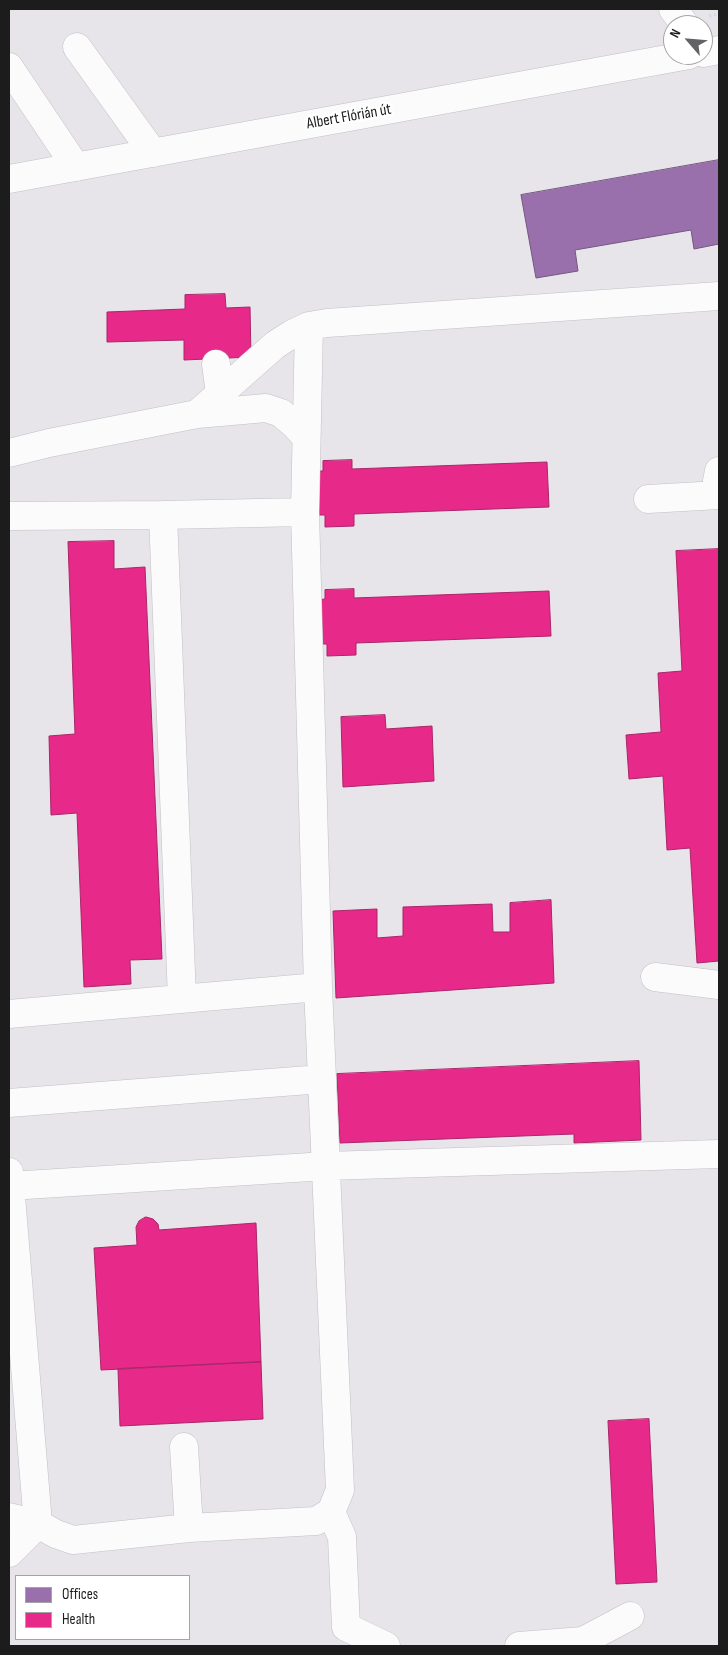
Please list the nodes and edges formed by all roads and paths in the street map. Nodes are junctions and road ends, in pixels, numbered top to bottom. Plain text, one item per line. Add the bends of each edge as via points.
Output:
1 (77, 47) dead end
2 (663, 60) edge
3 (9, 67) edge
4 (153, 153) junction
5 (76, 166) junction
6 (9, 179) edge
7 (719, 296) edge
8 (309, 326) junction
9 (216, 364) dead end
10 (220, 394) junction
11 (197, 414) junction
12 (306, 436) junction
13 (9, 453) edge
14 (719, 471) edge
15 (719, 491) edge
16 (719, 495) edge
17 (648, 499) dead end
18 (305, 512) junction
19 (163, 515) junction
20 (9, 516) edge
21 (655, 977) dead end
22 (719, 984) edge
23 (318, 988) junction
24 (182, 999) junction
25 (9, 1014) edge
26 (322, 1079) junction
27 (9, 1103) edge
28 (719, 1154) edge
29 (326, 1166) junction
30 (10, 1179) edge
31 (184, 1447) dead end
32 (331, 1512) junction
33 (9, 1517) edge
34 (38, 1524) junction
35 (189, 1528) junction
36 (9, 1553) edge
37 (630, 1616) dead end
38 (386, 1646) edge
39 (519, 1646) edge

1 - 4 street
2 - 4 street, Albert Flórián út
3 - 5 street
4 - 5 street, Albert Flórián út
5 - 6 street, Albert Flórián út
7 - 8 street
8 - 10 street via 275,345
8 - 12 street
9 - 10 street
10 - 11 street
11 - 12 street via 266,408 280,414
11 - 13 street
12 - 18 street
14 - 15 street
16 - 17 street
18 - 19 street
18 - 23 street
19 - 20 street
19 - 24 street
21 - 22 street
23 - 24 street
23 - 26 street
24 - 25 street
26 - 27 street
26 - 29 street
28 - 29 street
29 - 30 street
29 - 32 street via 340,1490
30 - 34 street
31 - 35 street
32 - 35 street via 316,1521
32 - 38 street via 342,1537 346,1626
33 - 34 street
34 - 35 street via 73,1540
34 - 36 street
37 - 39 street via 582,1642

